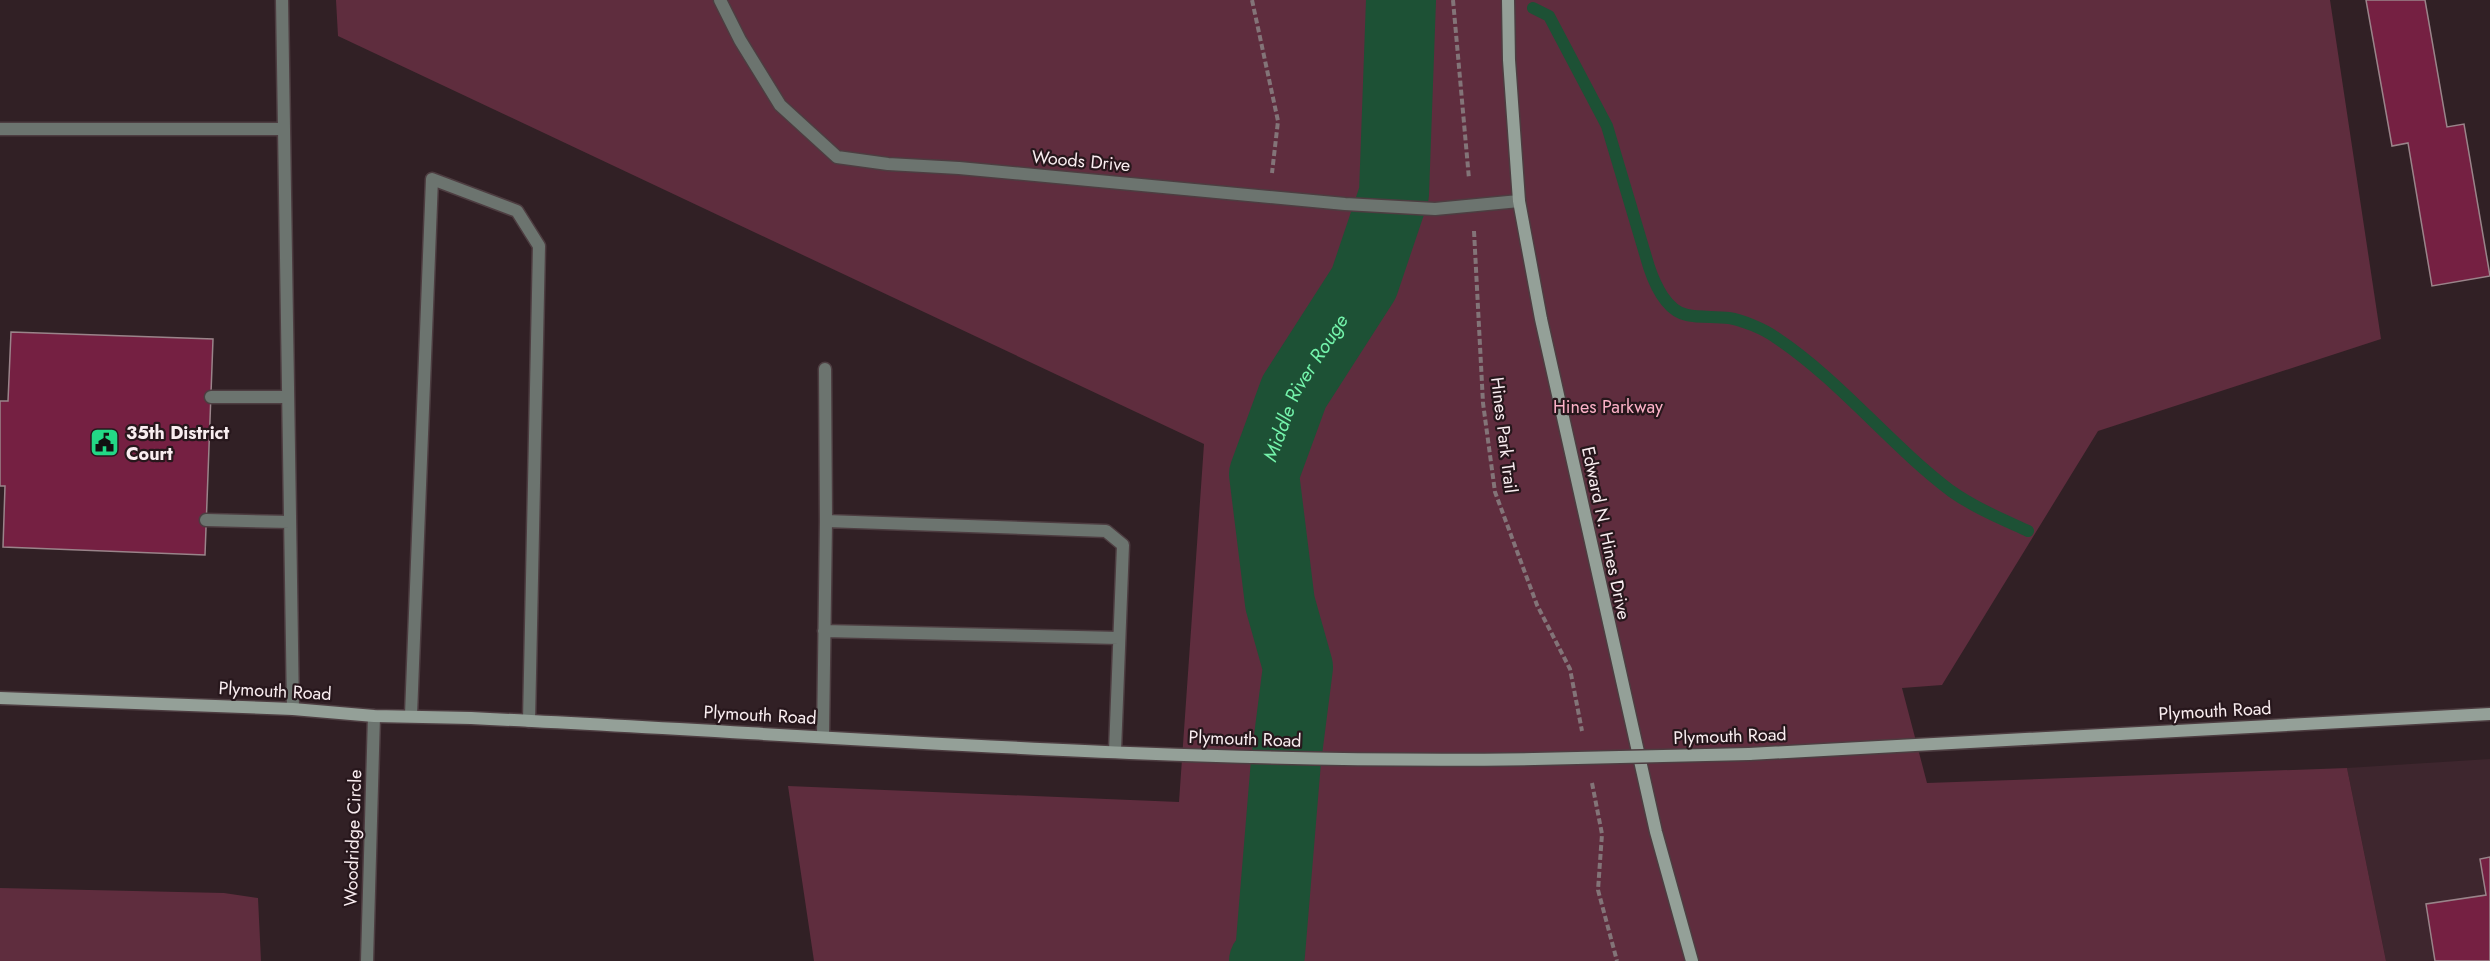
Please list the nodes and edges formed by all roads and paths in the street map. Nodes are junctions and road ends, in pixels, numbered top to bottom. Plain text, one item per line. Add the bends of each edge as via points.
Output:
1 (282, 0) edge
2 (720, 0) edge
3 (1252, 0) edge
4 (1454, 0) edge
5 (1508, 0) edge
6 (0, 129) edge
7 (284, 129) junction
8 (1270, 197) junction
9 (1519, 201) junction
10 (1472, 205) junction
11 (825, 369) dead end
12 (211, 397) dead end
13 (288, 397) junction
14 (206, 520) dead end
15 (826, 521) junction
16 (290, 522) junction
17 (824, 631) junction
18 (1119, 638) junction
19 (0, 698) edge
20 (292, 709) junction
21 (2490, 714) edge
22 (411, 715) junction
23 (374, 717) junction
24 (529, 721) junction
25 (823, 736) junction
26 (1584, 740) dead end
27 (1115, 751) junction
28 (1590, 775) dead end
29 (367, 961) edge
30 (1617, 961) edge
31 (1692, 961) edge

1 - 7 street
2 - 8 street, Woods Drive via 780,105 837,157
3 - 8 path via 1278,121
4 - 10 path, Hines Park Trail
5 - 9 main road, Edward N. Hines Drive
6 - 7 street
7 - 13 street
8 - 10 street, Woods Drive via 1435,209
9 - 10 street, Woods Drive
9 - 31 main road, Edward N. Hines Drive via 1623,694
10 - 26 path, Hines Park Trail via 1483,403 1495,492 1537,605 1570,669
11 - 15 street
12 - 13 street
13 - 16 street
14 - 16 street
15 - 17 street
15 - 18 street via 1106,531 1123,545
16 - 20 street
17 - 18 street
17 - 25 street
18 - 27 street
19 - 20 main road, Plymouth Road
20 - 23 main road, Plymouth Road
21 - 27 main road, Plymouth Road, bridge via 1749,754 1397,761
22 - 23 main road, Plymouth Road
22 - 24 main road, Plymouth Road
22 - 24 street via 432,179 518,211 539,246
23 - 29 street, Woodridge Circle
24 - 25 main road, Plymouth Road
25 - 27 main road, Plymouth Road
28 - 30 path via 1602,834 1598,890

